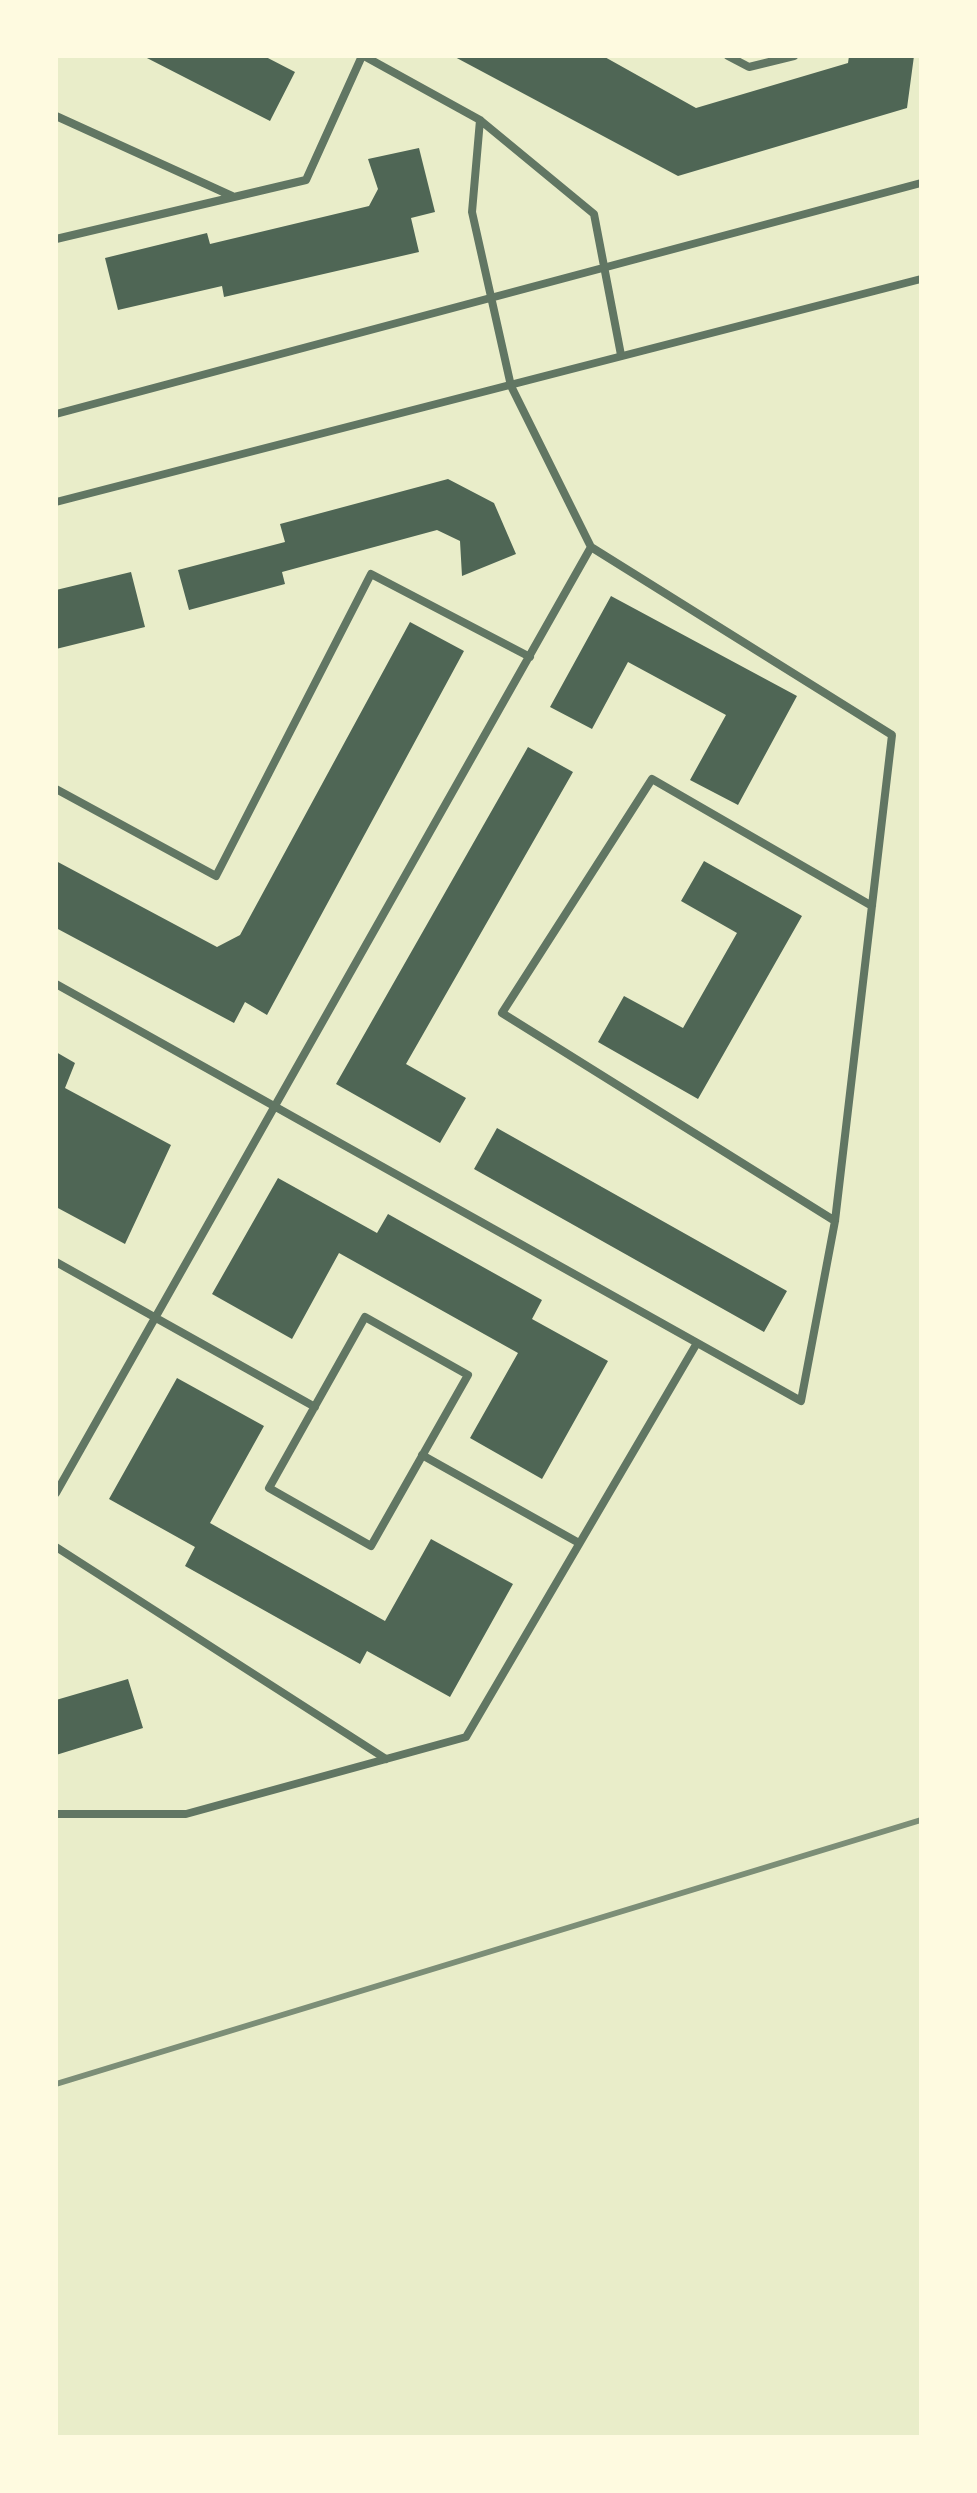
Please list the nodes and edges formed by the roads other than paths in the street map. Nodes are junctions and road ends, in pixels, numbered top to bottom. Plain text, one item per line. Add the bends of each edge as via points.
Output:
1 (363, 56) edge
2 (728, 56) edge
3 (794, 56) edge
4 (56, 116) edge
5 (480, 120) junction
6 (921, 183) edge
7 (233, 197) junction
8 (56, 239) edge
9 (602, 269) junction
10 (921, 279) edge
11 (489, 297) junction
12 (621, 355) junction
13 (511, 386) junction
14 (56, 414) edge
15 (56, 502) edge
16 (591, 547) junction
17 (530, 657) junction
18 (56, 789) edge
19 (872, 906) junction
20 (56, 984) edge
21 (275, 1106) junction
22 (835, 1221) junction
23 (56, 1262) edge
24 (156, 1317) junction
25 (697, 1343) junction
26 (315, 1407) junction
27 (422, 1455) junction
28 (56, 1493) edge
29 (579, 1543) junction
30 (56, 1547) edge
31 (386, 1759) junction
32 (56, 1814) edge

1 - 5 street
1 - 7 street via 306,180
2 - 3 street via 749,67
4 - 7 street
5 - 9 street via 594,214
5 - 11 street via 472,212
6 - 9 street
7 - 8 street
9 - 11 street
9 - 12 street
10 - 12 street
11 - 13 street
11 - 14 street
12 - 13 street
13 - 15 street
13 - 16 street
16 - 17 street
16 - 19 street via 892,735
17 - 18 street via 371,574 216,876
17 - 21 street
19 - 22 street
19 - 22 street via 652,779 502,1013
20 - 21 street
21 - 24 street
21 - 25 street
22 - 25 street via 801,1401
23 - 24 street
24 - 26 street
24 - 28 street
25 - 29 street
26 - 27 street via 365,1317 468,1375
26 - 27 street via 269,1488 371,1546
27 - 29 street
29 - 31 street via 466,1737
30 - 31 street
31 - 32 street via 186,1814

